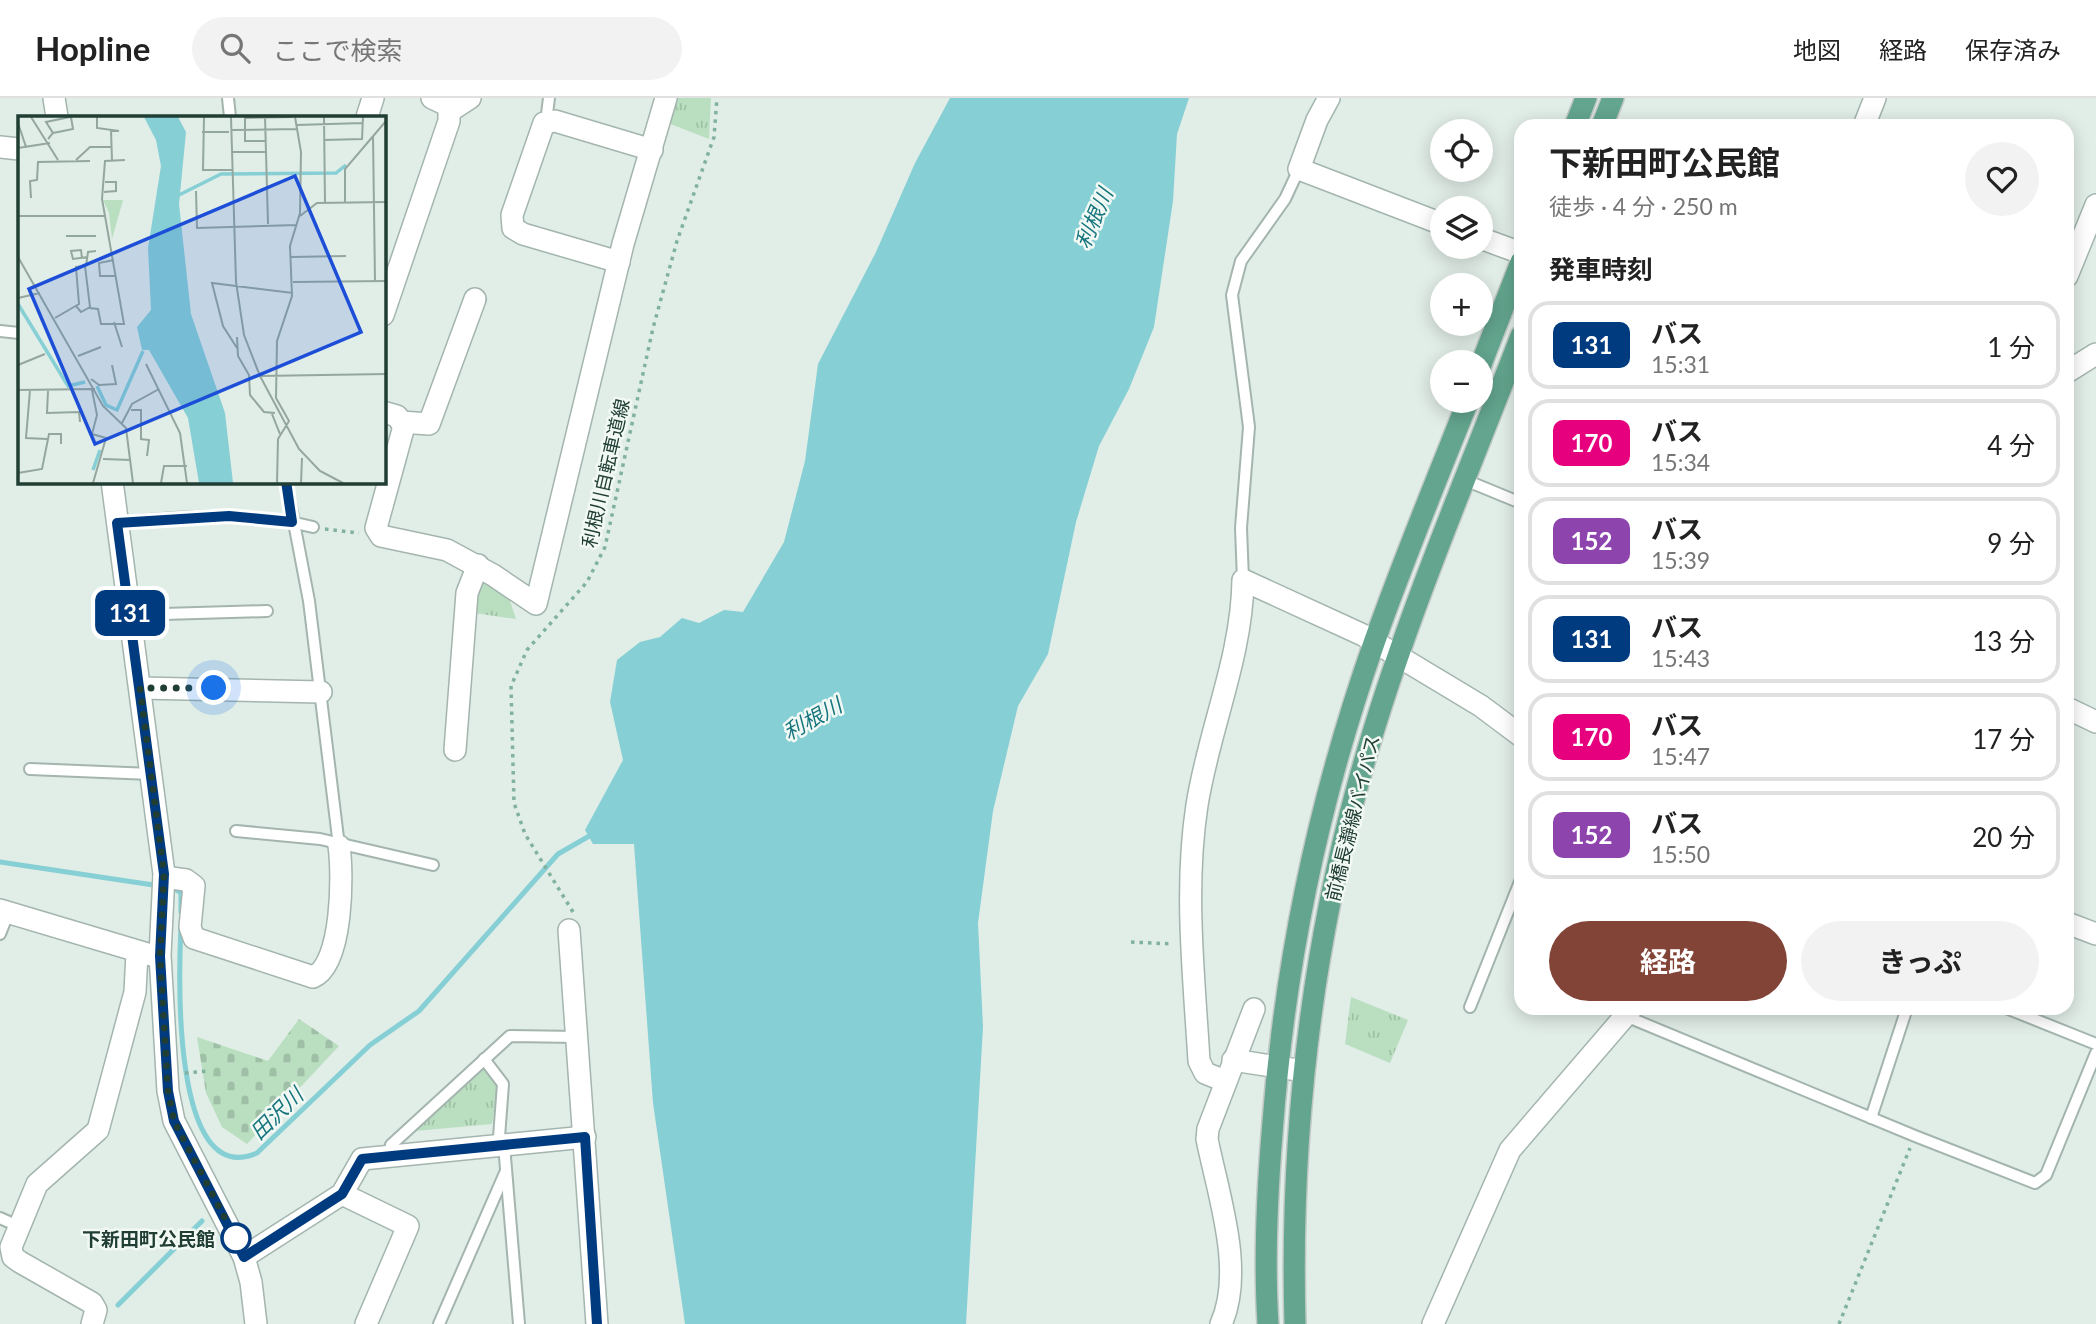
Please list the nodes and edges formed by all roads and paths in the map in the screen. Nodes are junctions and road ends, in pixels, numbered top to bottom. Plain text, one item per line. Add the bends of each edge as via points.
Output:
1 (54, 98) edge
2 (228, 98) edge
3 (373, 98) edge
4 (432, 98) edge
5 (470, 98) edge
6 (549, 98) edge
7 (666, 98) edge
8 (717, 98) edge
9 (1329, 98) edge
10 (1586, 98) edge
11 (1613, 98) edge
12 (1875, 98) edge
13 (450, 111) junction
14 (57, 116) edge
15 (230, 116) edge
16 (367, 116) edge
17 (1578, 119) edge
18 (1605, 119) edge
19 (1867, 119) edge
20 (547, 122) junction
21 (0, 146) edge
22 (18, 149) edge
23 (652, 150) junction
24 (1299, 169) junction
25 (2096, 205) edge
26 (1430, 219) edge
27 (1493, 243) edge
28 (1514, 250) edge
29 (2074, 259) edge
30 (619, 262) junction
31 (1514, 280) edge
32 (475, 299) dead end
33 (385, 309) edge
34 (0, 331) edge
35 (18, 333) edge
36 (1487, 350) edge
37 (1514, 354) edge
38 (2096, 354) edge
39 (2074, 368) edge
40 (1463, 413) edge
41 (392, 417) edge
42 (1465, 480) junction
43 (111, 483) edge
44 (286, 483) edge
45 (1514, 500) edge
46 (292, 522) junction
47 (117, 523) junction
48 (313, 527) joint
49 (381, 536) junction
50 (478, 565) junction
51 (1243, 580) junction
52 (267, 611) dead end
53 (130, 615) junction
54 (1374, 642) junction
55 (1398, 657) junction
56 (140, 688) junction
57 (321, 692) junction
58 (2074, 711) edge
59 (2096, 722) edge
60 (1514, 731) edge
61 (455, 750) dead end
62 (30, 769) dead end
63 (151, 774) junction
64 (236, 831) dead end
65 (339, 846) junction
66 (433, 864) dead end
67 (164, 877) junction
68 (1514, 897) edge
69 (566, 900) dead end
70 (4, 912) edge
71 (2074, 926) edge
72 (569, 930) dead end
73 (0, 934) edge
74 (2096, 934) edge
75 (1131, 942) dead end
76 (1192, 946) junction
77 (138, 953) junction
78 (160, 956) junction
79 (1470, 1007) dead end
80 (1254, 1009) dead end
81 (1627, 1015) edge
82 (1632, 1015) edge
83 (1905, 1015) edge
84 (2024, 1015) edge
85 (578, 1037) junction
86 (2096, 1044) edge
87 (2096, 1053) edge
88 (484, 1059) junction
89 (1233, 1060) junction
90 (1277, 1068) junction
91 (207, 1071) dead end
92 (1304, 1071) junction
93 (177, 1074) dead end
94 (1225, 1081) junction
95 (1871, 1118) junction
96 (1915, 1136) junction
97 (585, 1137) junction
98 (504, 1144) junction
99 (390, 1156) junction
100 (506, 1171) junction
101 (342, 1194) junction
102 (9, 1222) edge
103 (244, 1257) junction
104 (92, 1324) edge
105 (256, 1324) edge
106 (366, 1324) edge
107 (439, 1324) edge
108 (519, 1324) edge
109 (597, 1324) edge
110 (1221, 1324) edge
111 (1268, 1324) edge
112 (1295, 1324) edge
113 (1433, 1324) edge
114 (1839, 1324) edge

1 - 14 street
2 - 15 lane
3 - 16 street
4 - 13 street via 445,103
5 - 13 street
6 - 20 lane
7 - 23 street
8 - 69 path, 利根川自転車道線 via 714,137 677,241 653,328 605,547 587,582 534,641 514,674 509,700 513,790 525,834
9 - 24 street
10 - 17 main road
11 - 18 main road
12 - 19 street
13 - 33 street
20 - 23 street
20 - 30 street via 540,128 512,215 513,228
21 - 22 street
23 - 30 street
24 - 26 street
24 - 51 lane via 1234,279 1235,324 1249,426 1241,528
25 - 29 street
27 - 28 street
30 - 50 street via 536,604
31 - 36 main road
32 - 41 street via 429,425
34 - 35 lane
37 - 42 main road, 前橋長瀞線バイパス
38 - 39 street
40 - 54 main road, 前橋長瀞線バイパス
41 - 49 street via 404,426 376,528
42 - 45 lane
42 - 55 main road, 前橋長瀞線バイパス
43 - 47 street
44 - 46 lane
46 - 47 lane via 229,516
46 - 48 lane
46 - 57 lane
47 - 53 street
48 - 49 path
49 - 50 street via 447,551
50 - 61 street via 467,593
51 - 54 street
51 - 76 street via 1241,624 1196,812
52 - 53 lane
53 - 56 street
54 - 55 street
54 - 90 main road, 前橋長瀞線バイパス via 1318,832 1282,1016
55 - 60 street
55 - 92 main road, 前橋長瀞線バイパス via 1344,840
56 - 57 street
56 - 63 street
57 - 65 lane
58 - 59 street
62 - 63 lane
63 - 67 street
64 - 65 lane via 291,835
65 - 66 lane
65 - 67 street via 341,902 328,958 313,977 194,938 190,928 194,886
67 - 78 street
68 - 79 lane
70 - 73 lane
70 - 77 street
71 - 74 street
72 - 85 street
75 - 76 path
76 - 94 street via 1199,1061 1205,1073
77 - 78 street
77 - 102 street via 135,992 98,1130 37,1184
78 - 103 street via 164,1061 174,1121
80 - 89 street
81 - 113 street via 1510,1150
82 - 95 lane
83 - 95 lane
84 - 86 lane
85 - 88 lane via 510,1036
85 - 97 street
87 - 96 lane via 2042,1181 2030,1182
88 - 98 lane via 503,1084 498,1124
88 - 99 lane via 390,1145
89 - 90 street
89 - 94 street
90 - 92 street
90 - 111 main road, 前橋長瀞線バイパス via 1268,1189
91 - 93 path
92 - 112 main road, 前橋長瀞線バイパス via 1293,1244
94 - 110 street via 1207,1139 1232,1274
95 - 96 lane
96 - 114 path
97 - 98 street
97 - 109 street
98 - 99 street
98 - 100 lane
99 - 101 street via 362,1159
100 - 107 lane
100 - 108 lane
101 - 103 street
101 - 106 street via 408,1226
102 - 104 street via 13,1257 92,1303 96,1310
103 - 105 street

